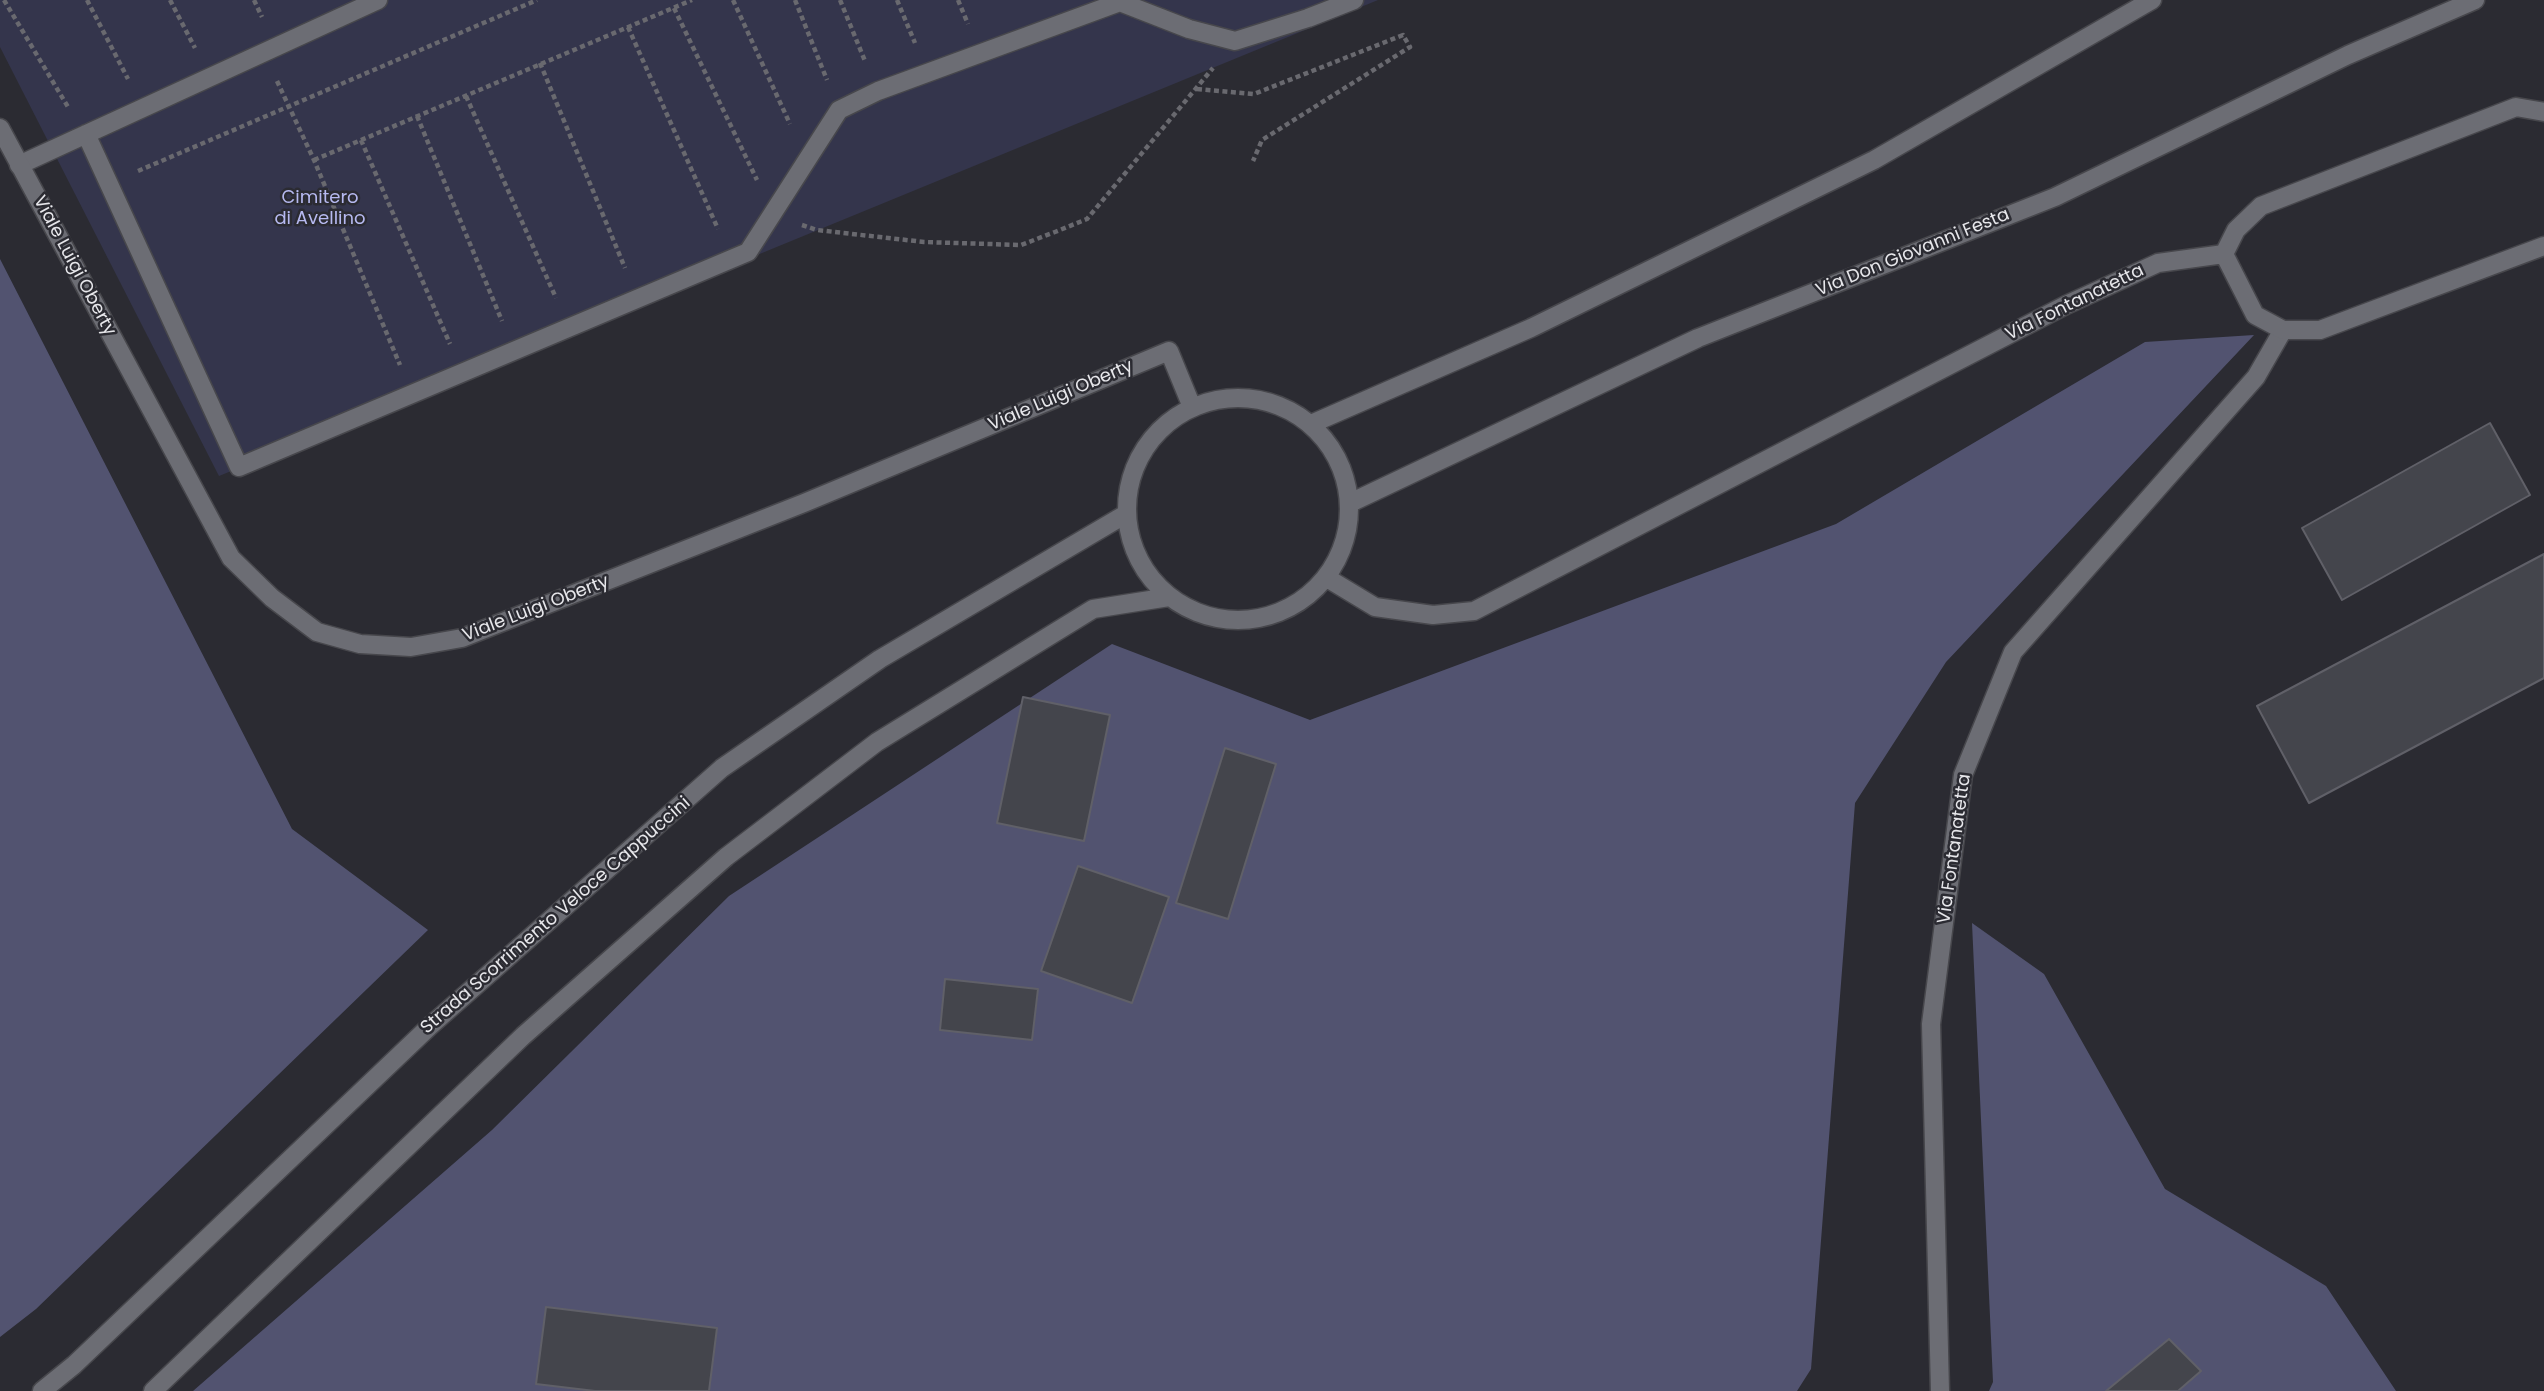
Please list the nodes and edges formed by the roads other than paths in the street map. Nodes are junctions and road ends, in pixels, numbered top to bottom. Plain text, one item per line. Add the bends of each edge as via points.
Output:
1 (378, 0) edge
2 (1353, 0) edge
3 (2152, 0) edge
4 (2475, 0) edge
5 (2544, 112) edge
6 (0, 128) edge
7 (86, 134) junction
8 (19, 165) junction
9 (2544, 246) edge
10 (2224, 254) junction
11 (2283, 330) junction
12 (1192, 407) junction
13 (1311, 424) junction
14 (1350, 503) junction
15 (1126, 514) junction
16 (1327, 578) junction
17 (1169, 597) junction
18 (42, 1391) edge
19 (153, 1391) edge
20 (1940, 1391) edge

1 - 7 street
2 - 7 street via 1235,41 1120,2 878,91 839,110 748,252 239,467
3 - 13 street via 1874,160 1531,328
4 - 14 street, Via Don Giovanni Festa via 2348,55 2055,197 1698,338
5 - 10 street via 2516,107 2261,206 2236,230
6 - 8 street, Viale Luigi Oberty
7 - 8 street
8 - 12 street, Viale Luigi Oberty via 231,558 272,598 317,632 360,644 411,647 462,638 804,503 1169,351
9 - 11 street via 2320,330
10 - 11 street via 2255,315
10 - 16 street, Via Fontanatetta via 2158,263 2066,305 1474,611 1433,615 1375,607
11 - 20 street, Via Fontanatetta via 2256,377 2013,652 1963,775 1931,1024
12 - 13 street via 1223,398 1254,399 1284,407
12 - 15 street via 1164,425 1143,450 1129,481
13 - 14 street via 1345,473
14 - 16 street via 1349,529
15 - 17 street via 1132,546 1146,574
15 - 18 street, Strada Scorrimento Veloce Cappuccini via 880,659 722,768 430,1026
16 - 17 street via 1302,602 1269,617 1234,622 1199,615
17 - 19 street via 1093,609 877,742 726,857 523,1036

